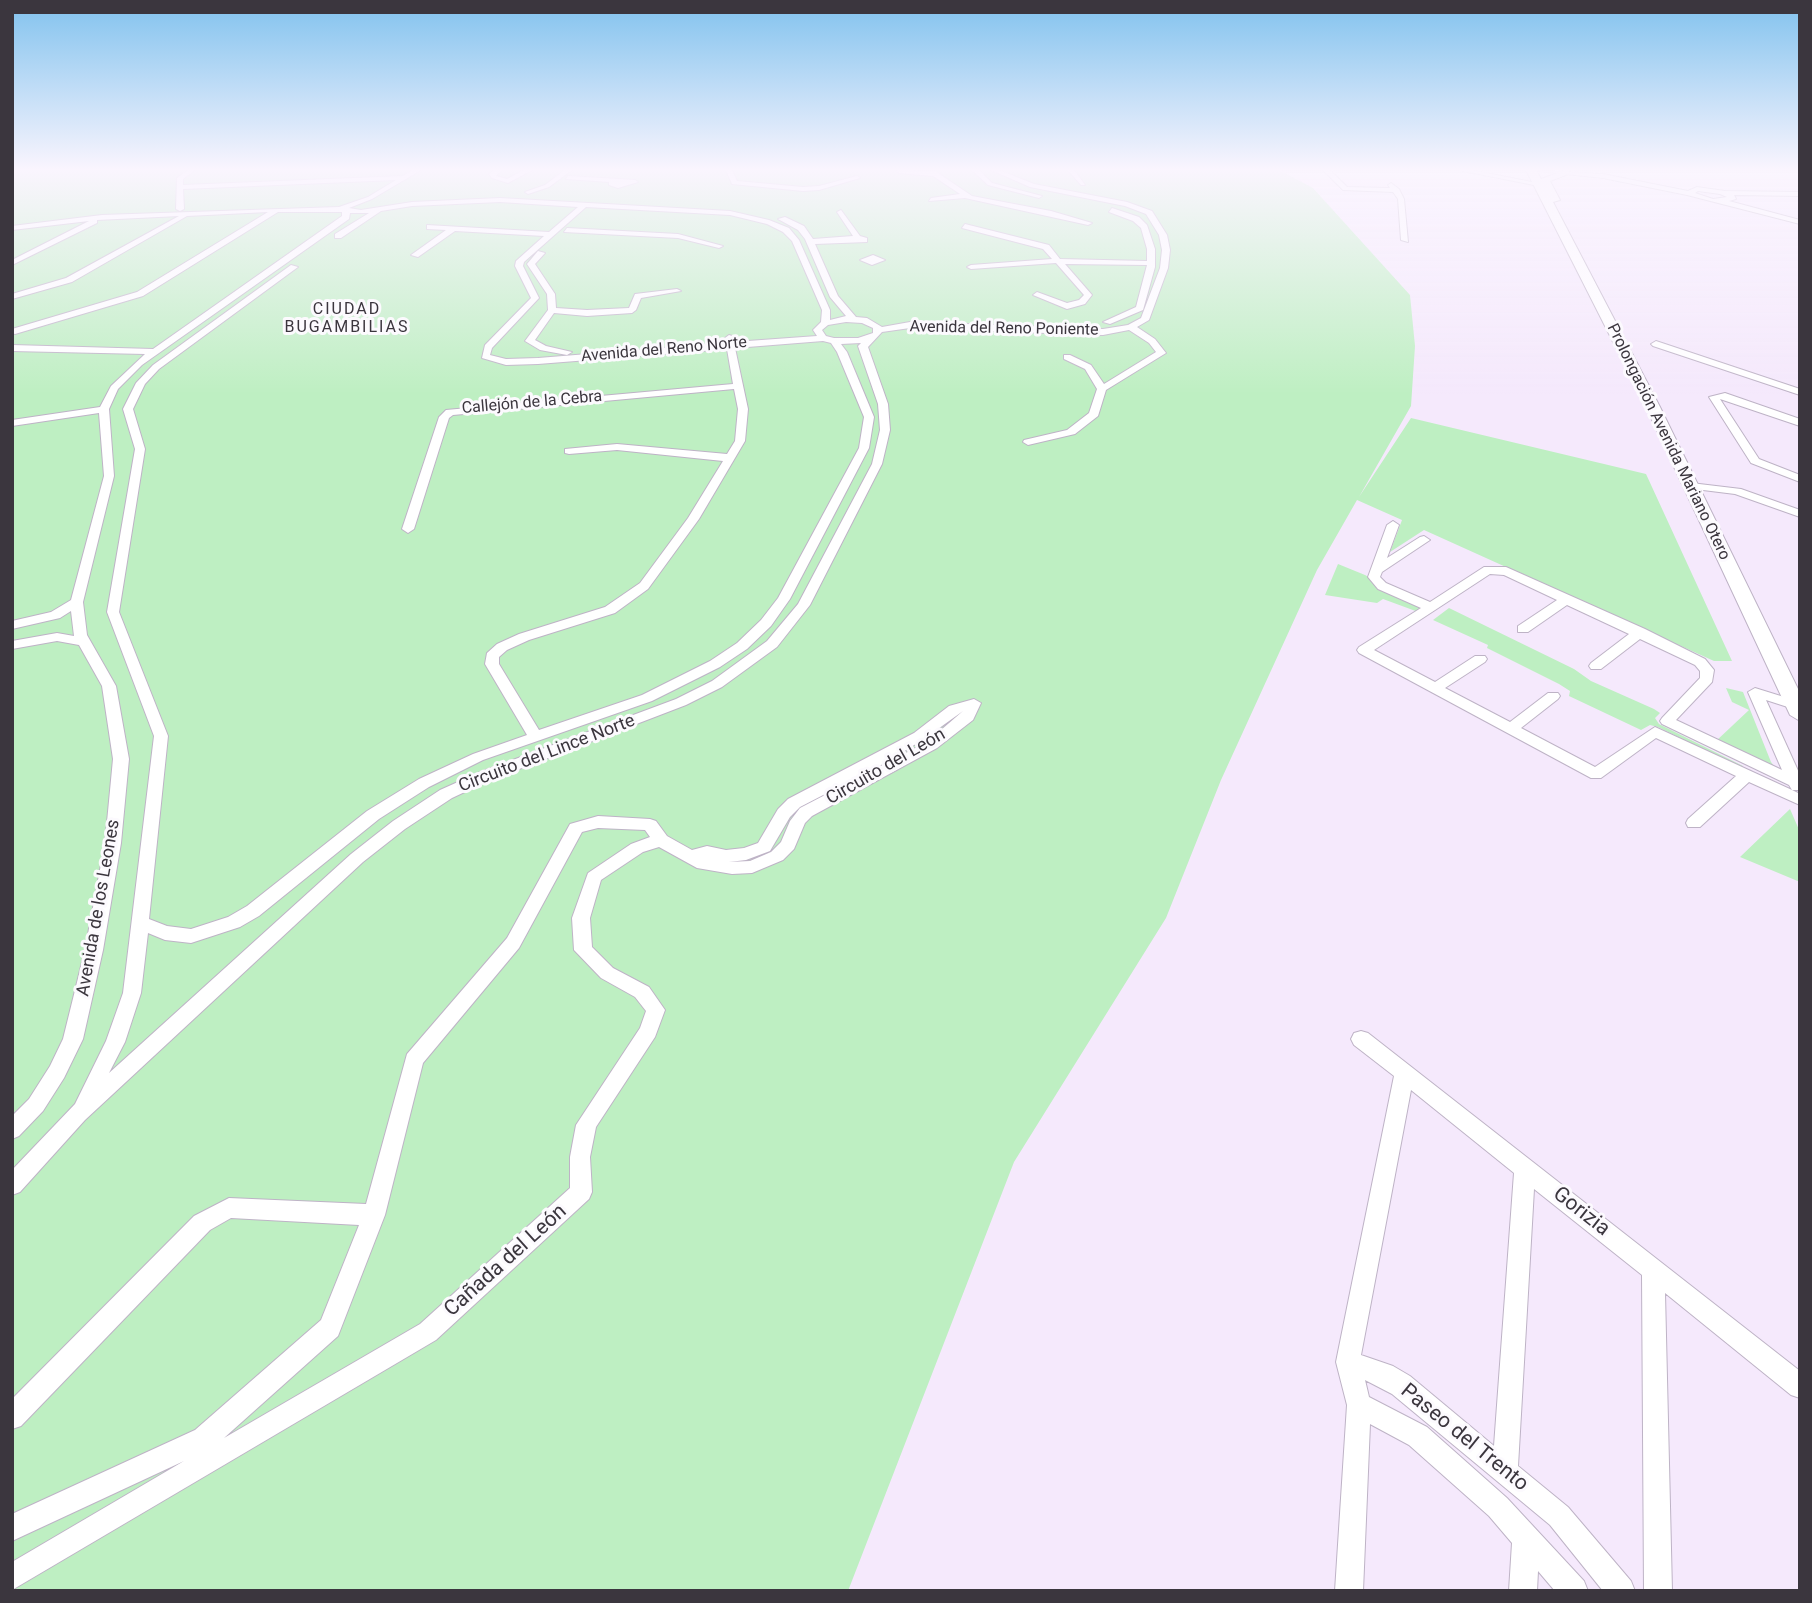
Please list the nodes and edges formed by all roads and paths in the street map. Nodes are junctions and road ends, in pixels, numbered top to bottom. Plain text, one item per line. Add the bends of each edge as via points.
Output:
1 (48, 245) edge
2 (133, 245) edge
3 (220, 245) edge
4 (307, 245) edge
5 (332, 245) edge
6 (430, 245) edge
7 (538, 245) edge
8 (550, 245) edge
9 (714, 245) edge
10 (797, 245) edge
11 (812, 245) edge
12 (858, 245) edge
13 (1038, 245) edge
14 (1149, 245) edge
15 (1166, 245) edge
16 (1568, 245) edge
17 (719, 246) dead end
18 (415, 255) dead end
19 (1057, 261) junction
20 (12, 263) edge
21 (1151, 265) junction
22 (971, 267) dead end
23 (891, 270) dead end
24 (677, 291) dead end
25 (1037, 295) dead end
26 (12, 297) edge
27 (552, 310) junction
28 (853, 319) junction
29 (864, 320) junction
30 (822, 325) junction
31 (1125, 328) junction
32 (13, 330) edge
33 (876, 334) junction
34 (828, 340) junction
35 (730, 341) junction
36 (1656, 344) dead end
37 (25, 347) junction
38 (12, 348) edge
39 (155, 352) junction
40 (594, 353) junction
41 (12, 354) edge
42 (1067, 357) dead end
43 (1095, 376) junction
44 (1121, 377) junction
45 (739, 386) junction
46 (1101, 392) junction
47 (1800, 392) edge
48 (104, 409) junction
49 (1800, 423) edge
50 (12, 424) edge
51 (1028, 442) dead end
52 (569, 451) dead end
53 (730, 458) junction
54 (123, 469) junction
55 (1800, 479) edge
56 (1691, 486) junction
57 (1798, 511) edge
58 (1393, 525) dead end
59 (408, 529) dead end
60 (1424, 540) dead end
61 (1375, 570) junction
62 (1567, 599) junction
63 (78, 602) junction
64 (1430, 607) junction
65 (12, 625) edge
66 (1523, 629) dead end
67 (1640, 632) junction
68 (82, 642) junction
69 (12, 645) edge
70 (1480, 659) dead end
71 (1596, 666) dead end
72 (1434, 689) junction
73 (1553, 696) dead end
74 (1798, 709) edge
75 (1510, 729) junction
76 (536, 737) junction
77 (1746, 776) junction
78 (1798, 787) edge
79 (1800, 800) edge
80 (1694, 823) dead end
81 (661, 840) junction
82 (693, 856) junction
83 (141, 922) junction
84 (1361, 1039) dead end
85 (1404, 1073) junction
86 (78, 1114) junction
87 (12, 1130) edge
88 (1525, 1168) junction
89 (12, 1185) edge
90 (374, 1215) junction
91 (1653, 1269) junction
92 (1348, 1362) junction
93 (1800, 1386) edge
94 (1359, 1405) junction
95 (12, 1417) edge
96 (1505, 1471) junction
97 (12, 1528) edge
98 (1526, 1536) junction
99 (12, 1577) edge
100 (1349, 1591) edge
101 (1523, 1591) edge
102 (1574, 1591) edge
103 (1621, 1591) edge
104 (1658, 1591) edge

1 - 20 street
2 - 26 street via 69,280
3 - 32 street via 140,294
4 - 39 street
5 - 54 street, Avenida de los Leones via 148,375 128,409 140,449
6 - 18 street
7 - 40 street, Avenida del Reno Norte via 519,263 535,298 485,356 506,362
8 - 27 street via 531,262 551,294
9 - 17 street
10 - 30 street, Circuito del Lince Norte via 826,310
11 - 28 street via 834,297
12 - 23 street
13 - 19 street via 1046,247
14 - 21 street, Avenida del Reno Poniente
15 - 31 street via 1164,268 1145,320
16 - 56 street, Prolongación Avenida Mariano Otero
19 - 21 street
19 - 22 street
19 - 25 street via 1088,297 1067,306
21 - 29 street, Avenida del Reno Poniente via 1140,308 1098,324
24 - 27 street via 638,296 632,310
27 - 40 street, Avenida del Reno Norte via 530,341 543,348
28 - 29 street, Avenida del Reno Norte
28 - 30 street, Avenida del Reno Norte
29 - 33 street via 875,324
30 - 34 street, Circuito del Lince Norte via 817,330
30 - 35 street, Avenida del Reno Norte
31 - 33 street, Avenida del Reno Poniente via 1090,332 910,326
31 - 44 street via 1160,354
32 - 37 street
33 - 34 street, Avenida del Reno Poniente via 850,342
33 - 86 street, Circuito del Lince Norte via 863,346 886,417 877,464 804,605 772,644 717,684 681,702 483,777 421,810 357,858
34 - 35 street, Avenida del Reno Norte
34 - 76 street, Circuito del Lince Norte via 842,352 869,417 868,429 857,460 784,599 742,646 715,664 647,698
35 - 40 street, Avenida del Reno Norte
35 - 45 street
36 - 47 street
37 - 38 street
37 - 39 street
37 - 41 street
39 - 48 street via 114,388
42 - 43 street via 1088,367
43 - 44 street
43 - 46 street
44 - 46 street
45 - 53 street via 742,434
45 - 59 street, Callejón de la Cebra via 450,412 444,417
46 - 51 street via 1094,414 1084,424
48 - 50 street
48 - 54 street, Avenida de los Leones
49 - 55 street via 1714,397 1752,458
52 - 53 street via 617,447
53 - 76 street via 692,519 633,595 600,614 513,641 492,656 492,664
54 - 63 street, Avenida de los Leones
54 - 83 street, Avenida de los Leones via 114,612 161,736
56 - 57 street via 1737,491
56 - 74 street, Prolongación Avenida Mariano Otero
58 - 61 street
60 - 61 street
61 - 64 street via 1374,577 1382,586
62 - 64 street via 1495,568
62 - 66 street
62 - 67 street
63 - 65 street via 55,615
63 - 68 street, Avenida de los Leones
64 - 72 street via 1364,650
67 - 71 street
67 - 78 street via 1700,662 1707,670 1707,679 1667,721
68 - 69 street via 57,637
68 - 87 street, Avenida de los Leones via 109,686 121,759 113,843 73,1039 36,1105
70 - 72 street
72 - 75 street
73 - 75 street
74 - 78 street via 1755,692
75 - 77 street via 1596,774 1655,732
76 - 83 street, Circuito del Lince Norte via 478,757 399,798 233,922 191,936 165,933
77 - 79 street
77 - 80 street
81 - 82 street, Circuito del León
81 - 90 street via 650,825 631,822 598,821 576,828 513,943 414,1059
81 - 99 street, Cañada del León via 637,848 594,877 581,918 583,950 607,973 642,992 656,1010 648,1031 586,1125 580,1157 582,1192 428,1332
82 - 82 street, Circuito del León via 703,864 732,868 752,867 777,856 806,812 932,745 968,717 974,703 954,709 919,736 794,803 764,847 746,854
83 - 86 street, Avenida de los Leones via 132,993 115,1042
84 - 85 street, Gorizia
85 - 88 street, Gorizia
85 - 92 street
86 - 89 street
88 - 91 street, Gorizia
88 - 96 street
90 - 95 street via 229,1208 202,1223
90 - 97 street via 330,1328 204,1439
91 - 93 street, Gorizia
91 - 104 street
92 - 94 street
92 - 96 street, Paseo del Trento via 1401,1385
94 - 98 street, Paseo del Trento via 1418,1436
94 - 100 street
96 - 103 street, Paseo del Trento via 1559,1516
98 - 101 street
98 - 102 street, Paseo del Trento

